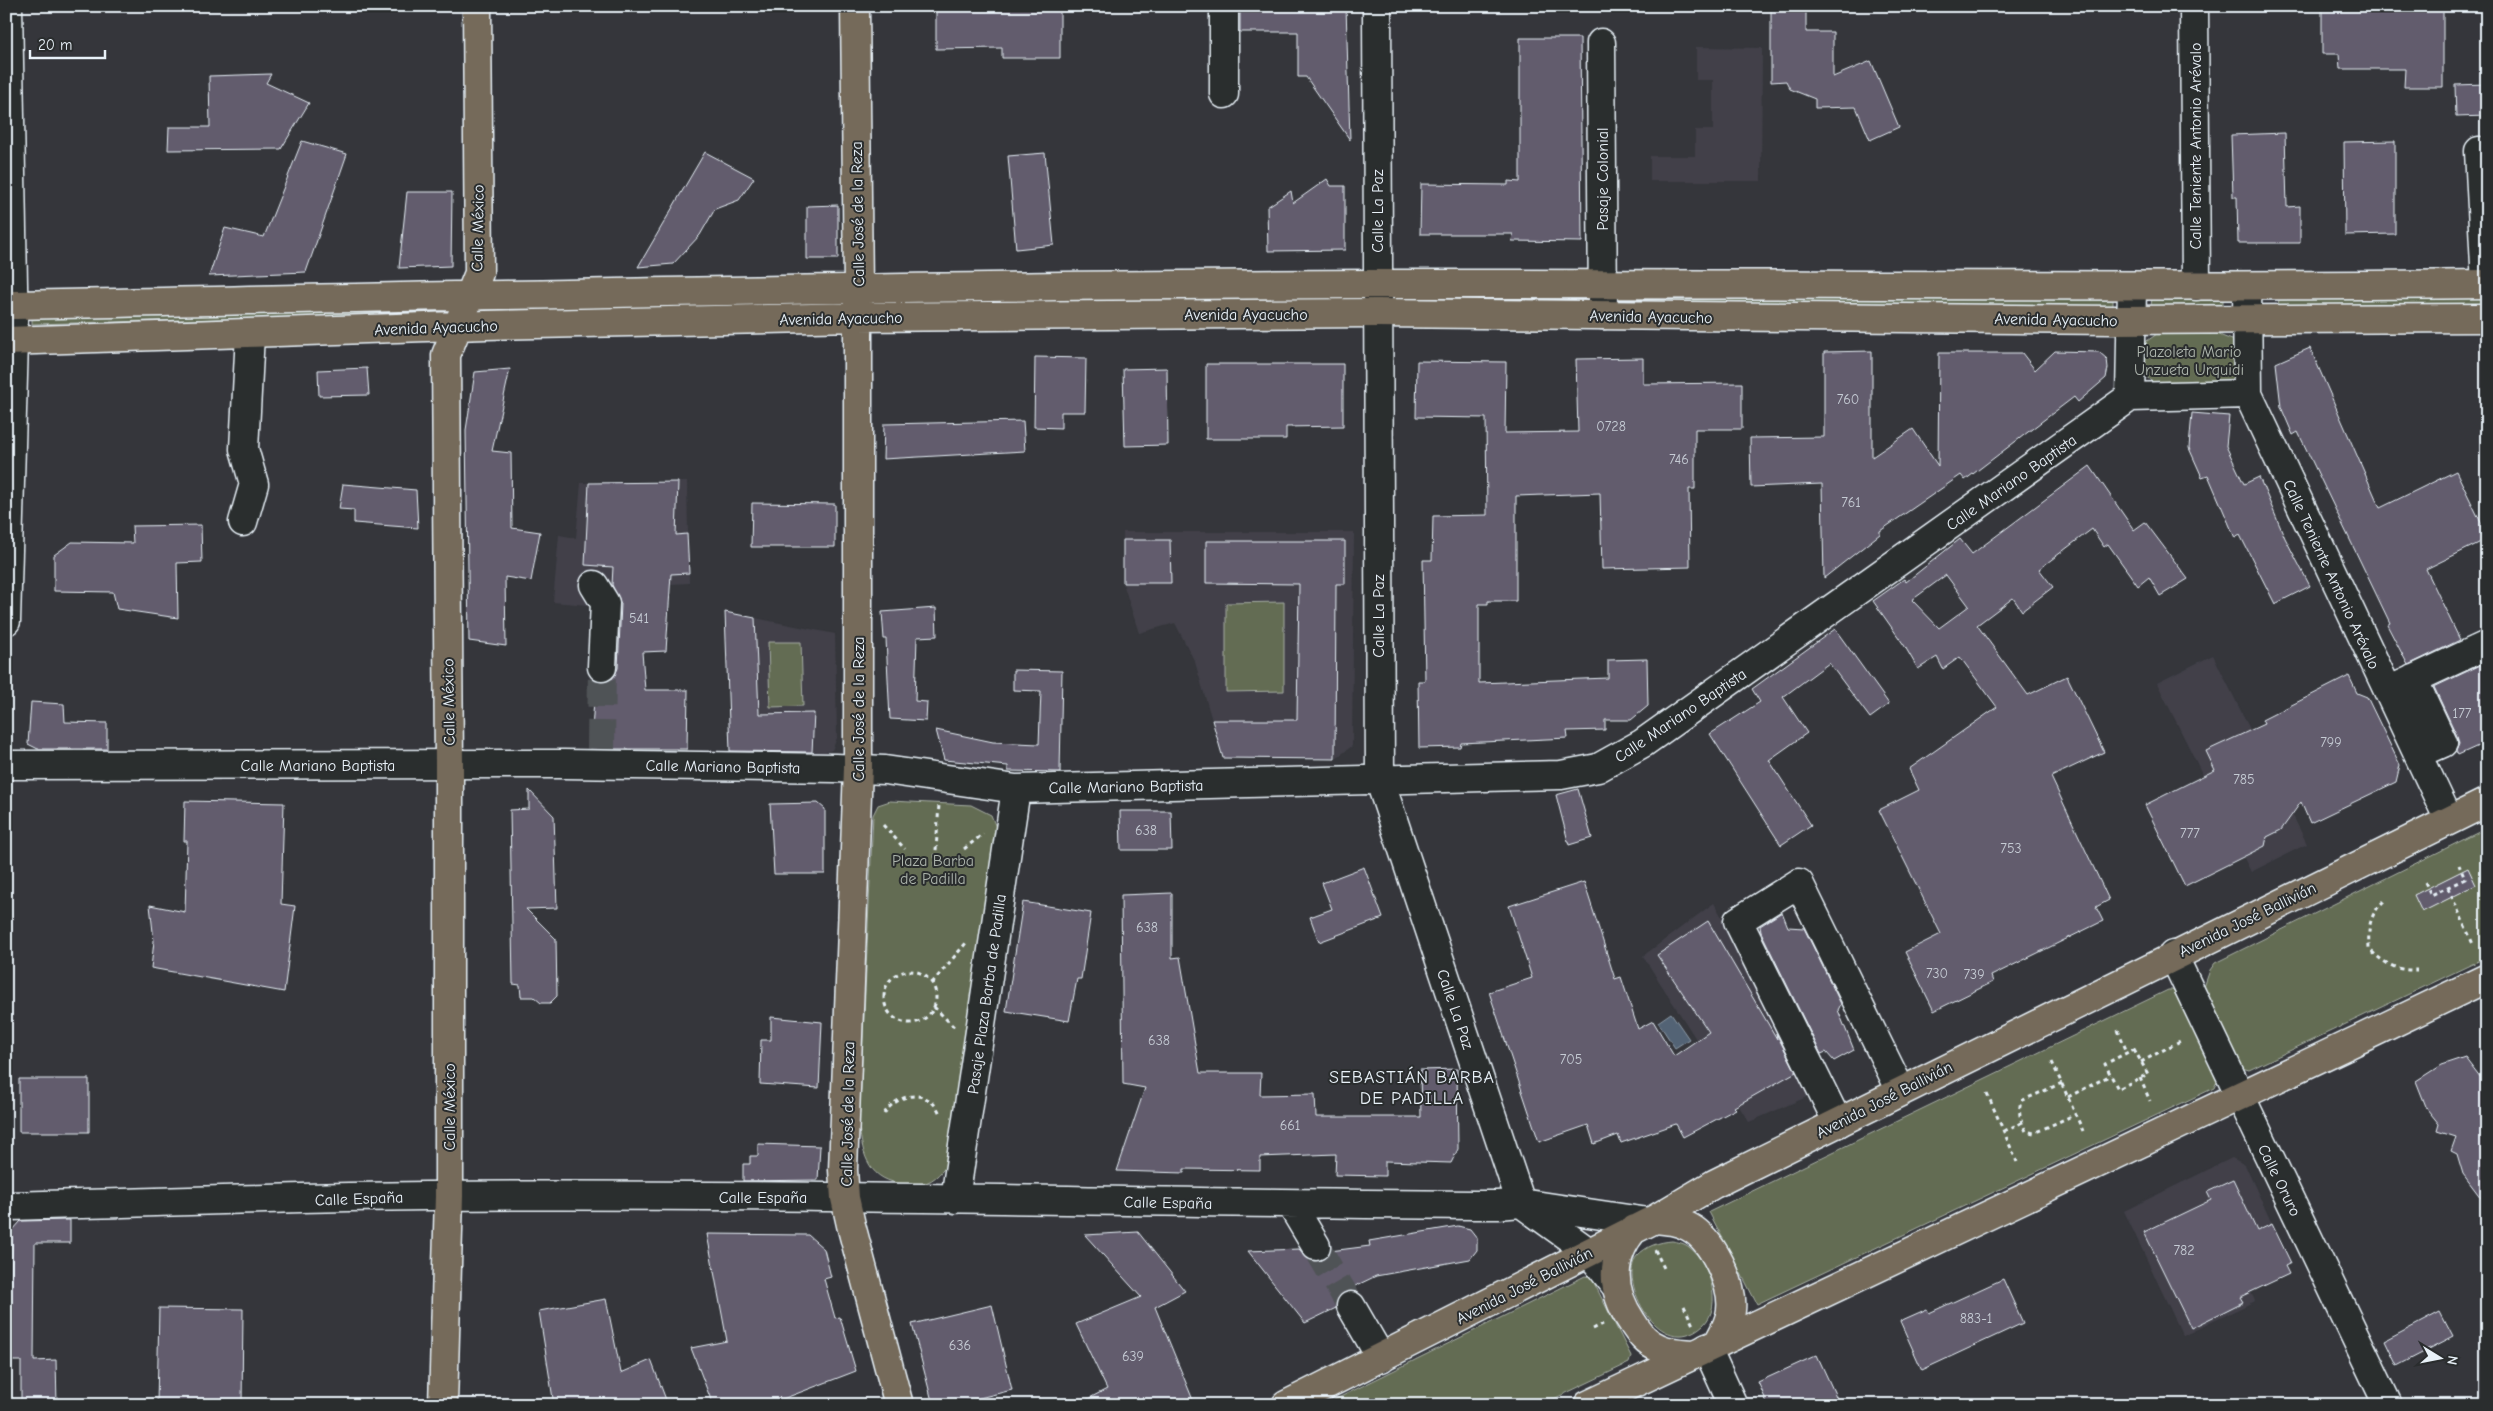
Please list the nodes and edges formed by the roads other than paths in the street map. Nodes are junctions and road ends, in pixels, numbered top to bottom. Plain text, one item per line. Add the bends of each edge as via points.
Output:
1 (8, 6) edge
2 (477, 6) edge
3 (855, 6) edge
4 (1224, 6) edge
5 (1377, 6) edge
6 (2194, 6) edge
7 (1601, 43) dead end
8 (1224, 94) dead end
9 (2479, 151) dead end
10 (1377, 284) junction
11 (1603, 284) junction
12 (2487, 284) edge
13 (1827, 285) junction
14 (1135, 286) junction
15 (2132, 286) junction
16 (2196, 286) junction
17 (2247, 286) junction
18 (858, 289) junction
19 (467, 297) junction
20 (10, 305) edge
21 (1377, 313) junction
22 (1135, 315) junction
23 (1603, 315) junction
24 (857, 317) junction
25 (1826, 317) junction
26 (2487, 318) edge
27 (2131, 320) junction
28 (2248, 320) junction
29 (457, 326) junction
30 (250, 334) junction
31 (10, 341) edge
32 (2248, 394) junction
33 (2130, 397) junction
34 (243, 522) dead end
35 (594, 585) dead end
36 (6, 620) edge
37 (2487, 645) edge
38 (602, 667) tunnel mouth
39 (2413, 679) junction
40 (2388, 691) junction
41 (2418, 754) junction
42 (6, 765) edge
43 (449, 765) junction
44 (858, 768) junction
45 (1380, 781) junction
46 (1016, 788) junction
47 (2487, 802) edge
48 (2449, 820) junction
49 (2173, 955) junction
50 (2487, 978) edge
51 (1901, 1091) junction
52 (2240, 1097) junction
53 (1838, 1123) junction
54 (449, 1196) junction
55 (845, 1198) junction
56 (955, 1198) junction
57 (1521, 1203) junction
58 (1291, 1204) junction
59 (6, 1206) edge
60 (1646, 1223) junction
61 (1316, 1246) tunnel mouth
62 (1589, 1252) junction
63 (1615, 1285) junction
64 (1351, 1306) tunnel mouth
65 (1703, 1343) junction
66 (1381, 1358) junction
67 (443, 1405) edge
68 (899, 1405) edge
69 (1286, 1405) edge
70 (1588, 1405) edge
71 (1733, 1405) edge
72 (2388, 1405) edge

1 - 20 street
2 - 19 main road, Calle México via 479,273
3 - 18 main road, Calle José de la Reza
4 - 8 street
5 - 10 street, Calle La Paz
6 - 16 street, Calle Teniente Antonio Arévalo
7 - 11 street, Pasaje Colonial
9 - 12 street
10 - 11 main road, Avenida Ayacucho
10 - 14 main road, Avenida Ayacucho
10 - 21 street, Calle La Paz
11 - 13 main road, Avenida Ayacucho
11 - 23 street, Pasaje Colonial
12 - 17 main road, Avenida Ayacucho
13 - 15 main road, Avenida Ayacucho
13 - 25 main road
14 - 18 main road, Avenida Ayacucho
14 - 22 main road
15 - 16 main road, Avenida Ayacucho
15 - 27 street
16 - 17 main road, Avenida Ayacucho
17 - 28 street, Calle Teniente Antonio Arévalo
18 - 19 main road, Avenida Ayacucho
18 - 24 main road, Calle José de la Reza
19 - 20 main road, Avenida Ayacucho
19 - 29 main road, Calle México
20 - 31 street
21 - 22 main road, Avenida Ayacucho
21 - 23 main road, Avenida Ayacucho
21 - 45 street, Calle La Paz
22 - 24 main road, Avenida Ayacucho
23 - 25 main road, Avenida Ayacucho
24 - 29 main road, Avenida Ayacucho
24 - 44 main road, Calle José de la Reza
25 - 27 main road, Avenida Ayacucho
26 - 28 main road, Avenida Ayacucho
27 - 28 main road, Avenida Ayacucho
27 - 33 street
28 - 32 street, Calle Teniente Antonio Arévalo
29 - 30 main road, Avenida Ayacucho
29 - 43 main road, Calle México via 446,355
30 - 31 main road, Avenida Ayacucho
30 - 34 street via 244,449 254,484
31 - 36 street
32 - 33 street
32 - 40 street, Calle Teniente Antonio Arévalo
33 - 45 street, Calle Mariano Baptista via 1643,743 1598,768 1561,774
35 - 38 street via 605,603
37 - 39 street
39 - 40 street
39 - 41 street via 2442,743
40 - 41 street, Calle Teniente Antonio Arévalo
41 - 48 street, Calle Teniente Antonio Arévalo
42 - 43 street, Calle Mariano Baptista
43 - 44 street, Calle Mariano Baptista via 600,757
43 - 54 main road, Calle México
44 - 46 street, Calle Mariano Baptista
44 - 55 main road, Calle José de la Reza via 843,1170
45 - 46 street, Calle Mariano Baptista
45 - 57 street, Calle La Paz
46 - 56 street, Pasaje Plaza Barba de Padilla
47 - 48 main road, Avenida José Ballivián
48 - 49 main road, Avenida José Ballivián
49 - 51 main road, Avenida José Ballivián
49 - 52 street, Calle Oruro
50 - 52 main road
51 - 53 main road, Avenida José Ballivián
51 - 53 street via 1799,883 1738,921
52 - 65 main road
52 - 72 street, Calle Oruro
53 - 60 main road, Avenida José Ballivián via 1714,1184
54 - 55 street, Calle España
54 - 59 street, Calle España
54 - 67 main road, Calle México
55 - 56 street, Calle España
55 - 68 main road, Calle José de la Reza
56 - 58 street, Calle España
57 - 58 street, Calle España
57 - 60 street
57 - 62 street
58 - 61 street
60 - 62 main road, Avenida José Ballivián
60 - 63 main road via 1624,1241 1615,1266
60 - 65 main road via 1674,1221 1690,1227 1706,1240 1720,1264 1729,1289 1731,1310 1727,1326
62 - 63 street
62 - 66 main road, Avenida José Ballivián
63 - 65 main road via 1625,1312 1641,1336 1657,1348 1675,1353
64 - 66 street
65 - 70 main road
65 - 71 street
66 - 69 main road, Avenida José Ballivián

